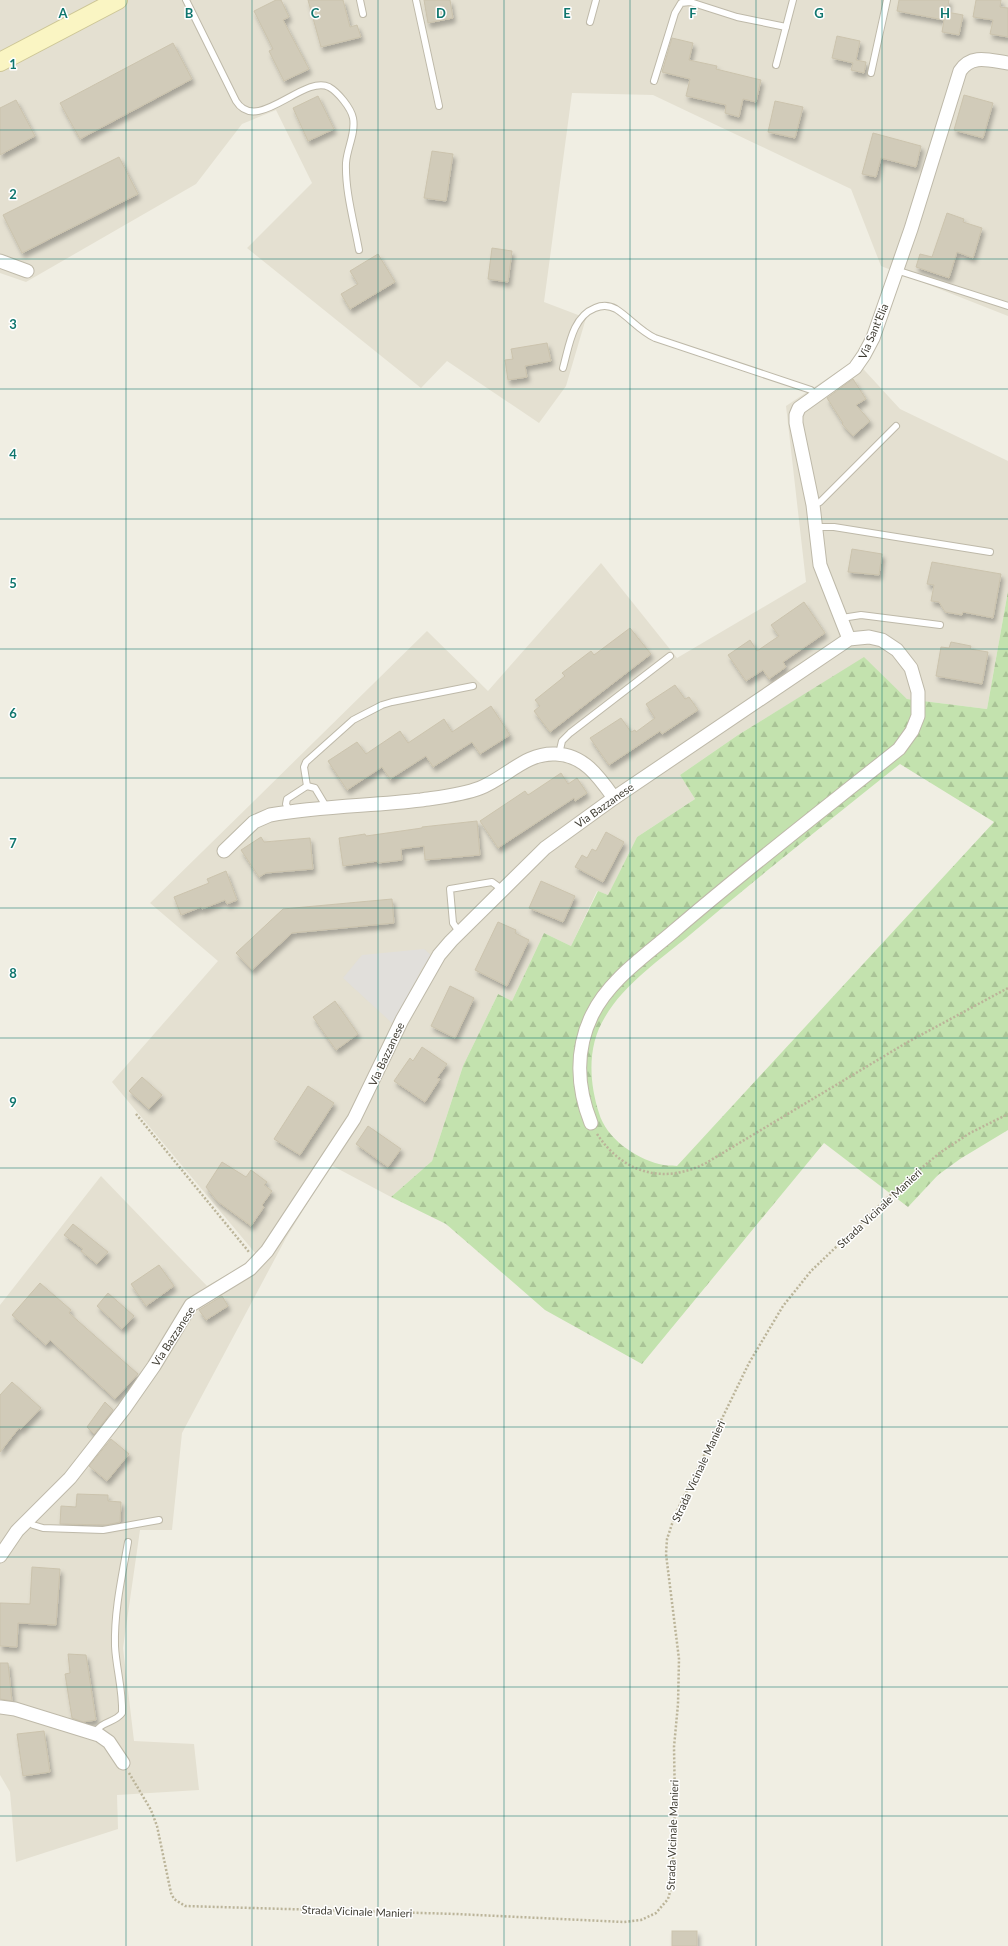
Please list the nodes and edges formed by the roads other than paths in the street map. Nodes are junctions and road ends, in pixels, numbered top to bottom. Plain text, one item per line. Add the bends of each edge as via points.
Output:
1 (118, 0) edge
2 (186, 0) edge
3 (360, 0) edge
4 (416, 0) edge
5 (596, 0) edge
6 (793, 0) edge
7 (887, 0) edge
8 (363, 14) dead end
9 (590, 22) dead end
10 (786, 27) junction
11 (0, 62) edge
12 (1008, 63) edge
13 (776, 64) dead end
14 (871, 73) dead end
15 (654, 81) dead end
16 (439, 106) dead end
17 (359, 250) dead end
18 (0, 261) edge
19 (896, 270) junction
20 (27, 271) dead end
21 (1008, 306) edge
22 (563, 368) dead end
23 (815, 395) junction
24 (896, 426) dead end
25 (813, 505) junction
26 (815, 527) junction
27 (990, 552) dead end
28 (842, 618) junction
29 (940, 625) dead end
30 (849, 639) junction
31 (670, 656) dead end
32 (473, 686) dead end
33 (559, 754) junction
34 (307, 786) junction
35 (614, 798) junction
36 (328, 809) junction
37 (290, 813) junction
38 (224, 851) dead end
39 (502, 890) junction
40 (460, 933) junction
41 (591, 1123) road end
42 (28, 1520) junction
43 (159, 1520) dead end
44 (128, 1542) dead end
45 (0, 1556) edge
46 (0, 1708) edge
47 (95, 1733) junction
48 (123, 1763) road end

1 - 11 street
2 - 17 lane via 241,107 262,110 321,85 335,91 351,112 353,128 346,170
3 - 8 lane
4 - 16 lane
5 - 9 lane
6 - 10 lane
7 - 14 lane
10 - 13 lane
10 - 15 lane via 737,17 696,3 683,2 675,13
12 - 19 street, Via Sant'Elia via 978,59 968,62 960,71
18 - 20 street
19 - 21 lane
19 - 23 street, Via Sant'Elia via 877,328 860,362 849,373
22 - 23 lane via 580,318 591,310 608,306 655,338 811,390
23 - 25 street, Via Sant'Elia via 799,408 795,418
24 - 25 lane via 822,501
25 - 26 street, Via Sant'Elia
26 - 27 lane via 830,526
26 - 28 street, Via Sant'Elia via 821,569
28 - 29 lane via 861,615
28 - 30 street, Via Sant'Elia
30 - 35 street, Via Bazzanese
30 - 41 street, Via Bazzanese via 869,637 882,640 897,650 908,663 915,679 919,702 918,716 912,731 899,749 715,896 607,991 592,1016 581,1051 581,1087
31 - 33 lane via 570,733 561,743
32 - 34 lane via 392,702 357,717 306,762 304,769
33 - 35 street via 576,758 586,764
33 - 36 street via 535,757 483,787 459,794 407,802
34 - 36 lane via 315,788
34 - 37 lane via 287,798 286,807
35 - 39 street, Via Bazzanese via 550,844
36 - 37 street
37 - 38 street via 270,815 254,822
39 - 40 street, Via Bazzanese
39 - 40 lane via 492,882 450,889 453,923
40 - 42 street, Via Bazzanese via 439,955 354,1119 269,1248 244,1272 191,1305 120,1415 70,1478
42 - 43 lane via 33,1525 43,1528 103,1530
42 - 45 street, Via Bazzanese via 15,1533
44 - 47 lane via 116,1633 122,1712 119,1717 101,1724
46 - 47 street via 15,1709
47 - 48 street via 109,1742

